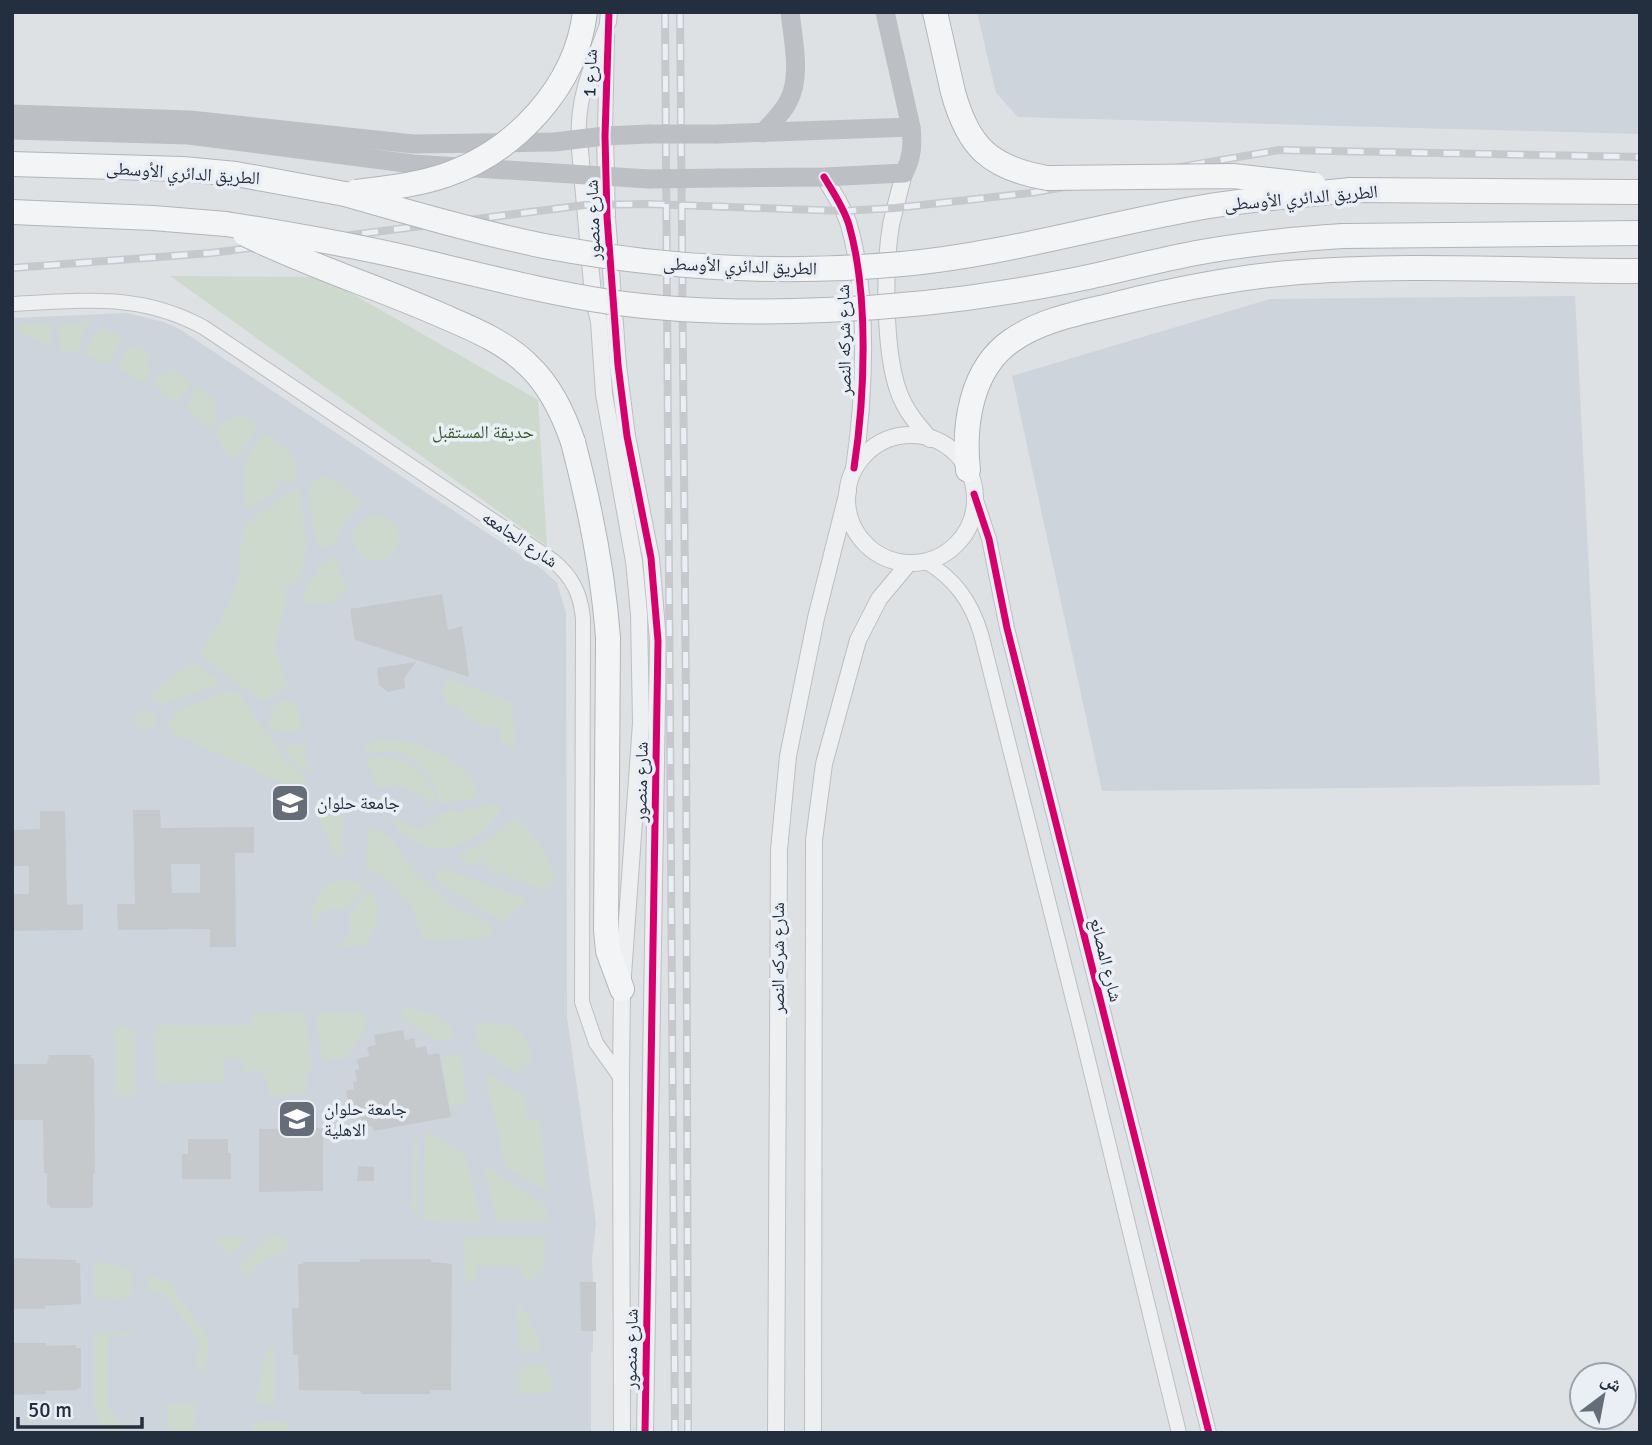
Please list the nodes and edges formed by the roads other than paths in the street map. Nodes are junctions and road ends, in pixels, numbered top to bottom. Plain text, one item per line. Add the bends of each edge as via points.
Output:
1 (585, 12) edge
2 (790, 12) edge
3 (885, 12) edge
4 (936, 12) edge
5 (608, 17) edge
6 (12, 114) edge
7 (911, 127) junction
8 (12, 130) edge
9 (763, 133) junction
10 (605, 136) junction
11 (579, 139) junction
12 (12, 164) edge
13 (904, 173) junction
14 (583, 174) junction
15 (607, 175) junction
16 (824, 177) junction
17 (1350, 190) junction
18 (1640, 191) edge
19 (345, 194) junction
20 (12, 212) edge
21 (226, 224) junction
22 (1640, 233) edge
23 (1640, 271) edge
24 (12, 304) edge
25 (930, 439) junction
26 (854, 468) junction
27 (968, 470) junction
28 (848, 491) junction
29 (974, 494) junction
30 (917, 562) junction
31 (622, 989) junction
32 (1109, 1034) junction
33 (1083, 1039) junction
34 (621, 1078) junction
35 (622, 1433) edge
36 (645, 1433) edge
37 (776, 1433) edge
38 (813, 1433) edge
39 (1179, 1433) edge
40 (1209, 1433) edge

1 - 19 highway, bridge via 568,69 516,135 484,158 445,175
2 - 9 main road via 795,78 784,109
3 - 7 main road
4 - 17 highway, bridge via 960,118 975,142 995,161 1019,173 1047,178 1233,176
5 - 10 street, شارع 1
5 - 11 street, شارع 1 via 583,88
6 - 11 main road via 190,120 413,144
7 - 9 main road
7 - 13 main road via 910,162
8 - 14 main road via 188,135 413,164
9 - 10 main road, bridge
10 - 11 main road
10 - 15 street, شارع منصور
11 - 14 street, شارع منصور
12 - 19 highway, الطريق الدائري الأوسطى via 183,169
13 - 16 main road
13 - 25 street via 889,239 891,355 898,393
14 - 15 main road
14 - 31 street, شارع منصور via 604,394 639,614 641,723
15 - 16 main road, bridge via 649,179
15 - 36 street, شارع منصور via 621,392 650,558 658,641
16 - 26 street, شارع شركه النصر via 849,225 860,287 861,403
17 - 18 highway, الطريق الدائري الأوسطى
17 - 19 highway, الطريق الدائري الأوسطى, bridge via 1196,208 980,254 825,269 679,265 544,246
20 - 21 highway
21 - 22 highway, bridge via 354,246 598,300 742,311 907,305 988,295 1294,239
21 - 31 highway, bridge via 290,256 389,293 505,346 548,387 563,414 596,537 606,604 606,930 608,951
23 - 27 highway via 1289,273 1185,288 1062,317 1010,341 993,358 981,378 967,422
24 - 34 street, شارع الجامعه via 127,301 185,317 569,576 583,619 582,1002 596,1043
25 - 26 street via 893,438 871,449
25 - 27 street via 952,451
26 - 28 street
27 - 29 street
28 - 30 street via 849,515 859,536 876,552 898,561
28 - 37 street, شارع شركه النصر via 790,746 780,829
29 - 30 street via 972,517 962,537 946,552
29 - 32 street, شارع المصانع via 989,538 1007,628
30 - 33 street via 954,583 975,615
30 - 38 street, شارع شركه النصر via 879,599 858,640 824,764 816,815
31 - 34 street, شارع منصور
32 - 33 street
32 - 40 street, شارع المصانع
33 - 39 street
34 - 35 street, شارع منصور

